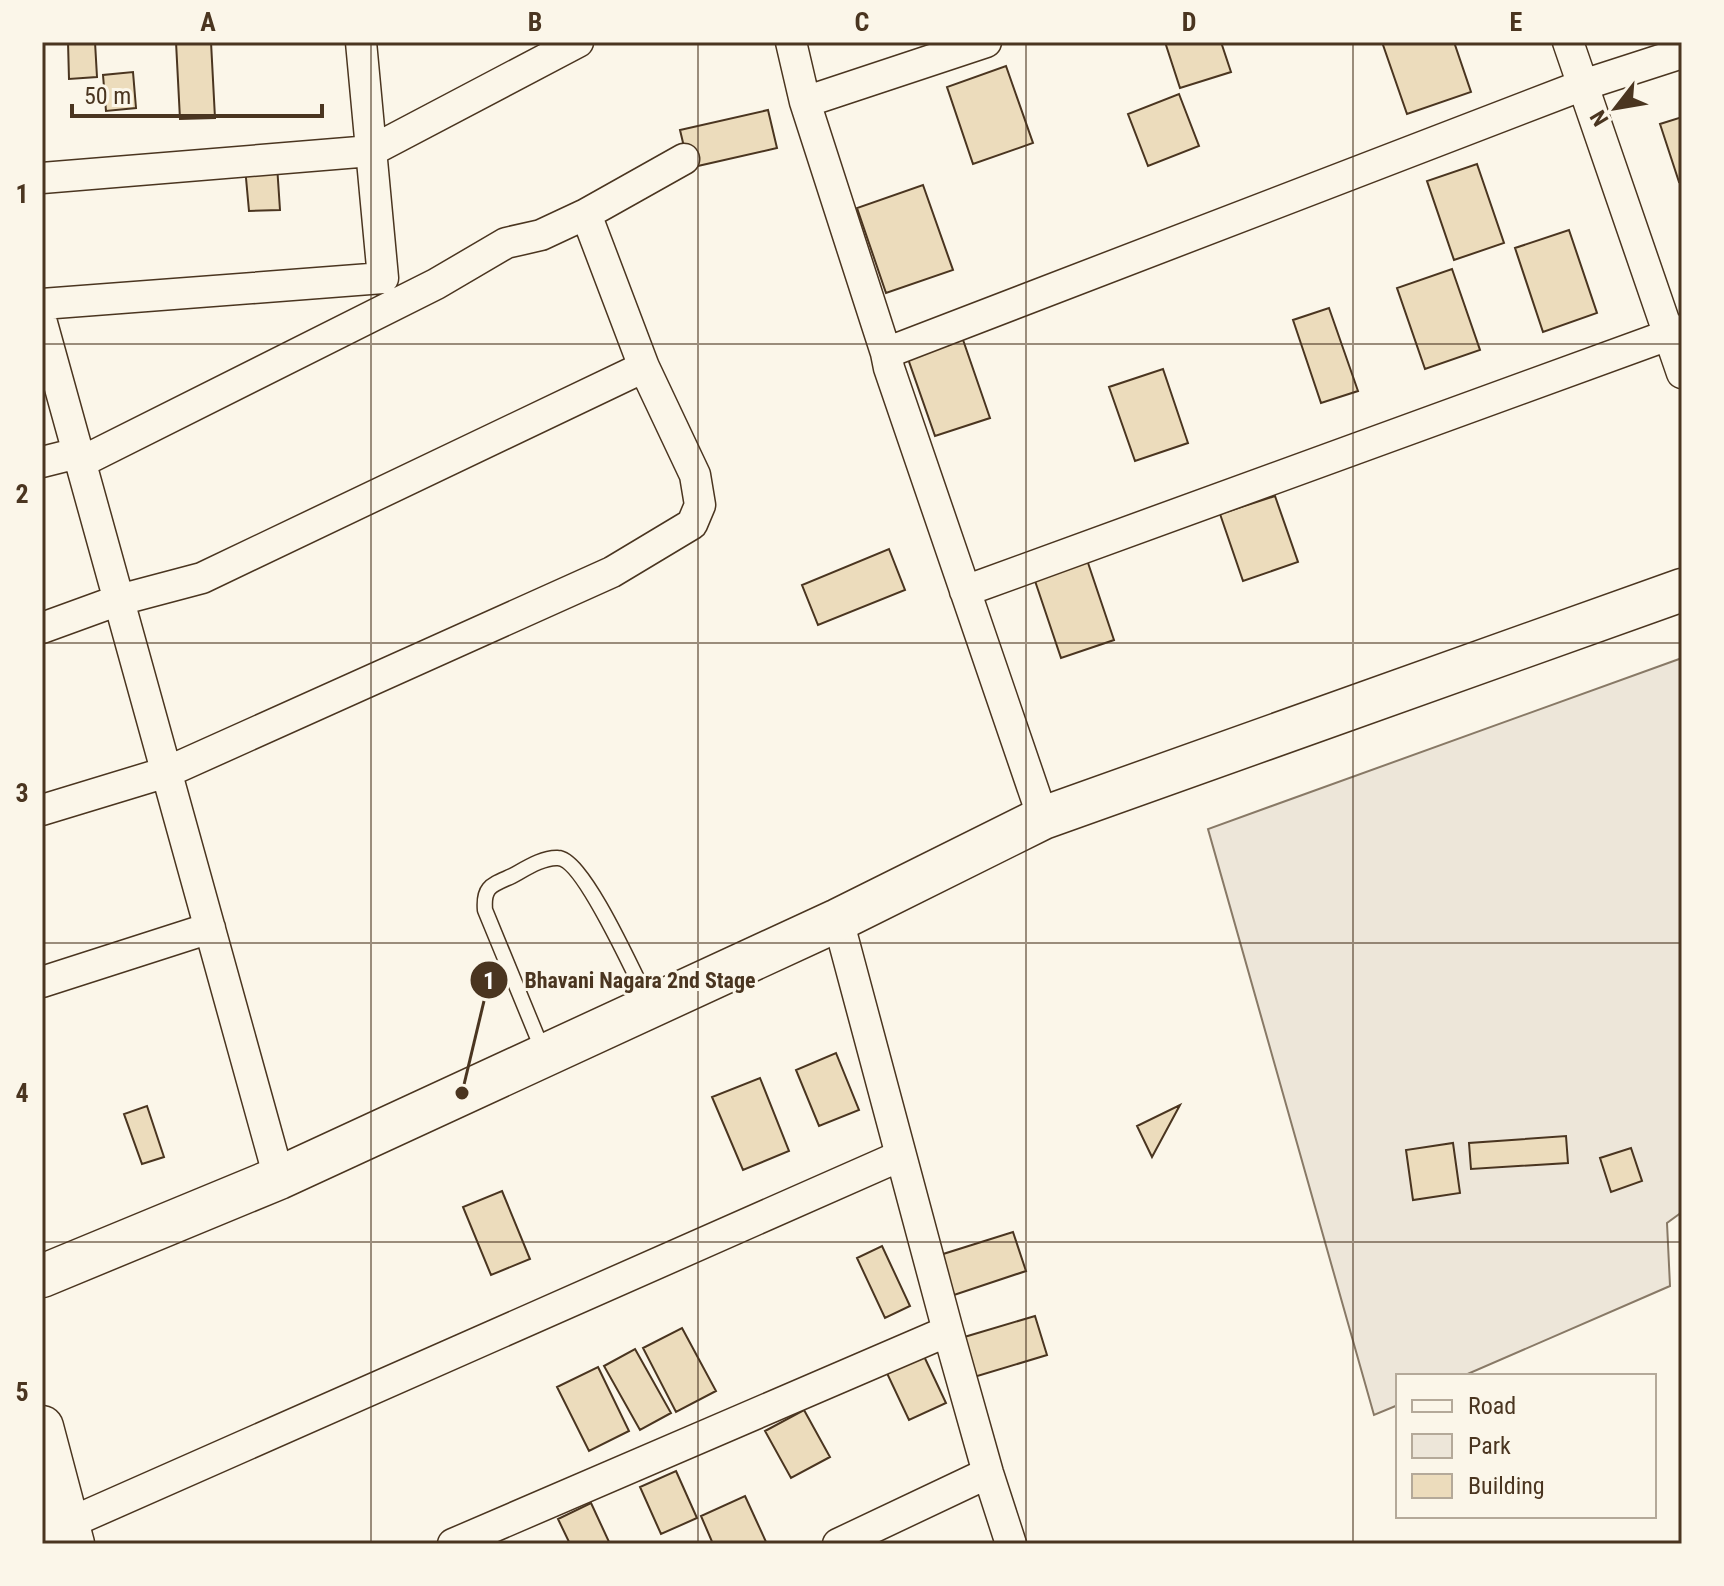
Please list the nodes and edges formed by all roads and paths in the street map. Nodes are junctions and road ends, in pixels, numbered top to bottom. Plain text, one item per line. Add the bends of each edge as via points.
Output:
1 (361, 42) edge
2 (578, 42) edge
3 (791, 42) edge
4 (986, 42) edge
5 (1568, 42) edge
6 (1682, 53) edge
7 (1583, 85) junction
8 (805, 102) junction
9 (371, 151) junction
10 (684, 159) dead end
11 (42, 178) edge
12 (586, 214) junction
13 (42, 304) edge
14 (42, 323) edge
15 (1676, 332) edge
16 (886, 353) junction
17 (644, 367) junction
18 (1682, 373) edge
19 (80, 458) junction
20 (42, 462) edge
21 (1682, 590) edge
22 (965, 591) junction
23 (119, 600) junction
24 (42, 628) edge
25 (167, 772) junction
26 (42, 810) edge
27 (1043, 818) junction
28 (838, 920) junction
29 (210, 928) junction
30 (42, 982) edge
31 (651, 1007) junction
32 (545, 1055) junction
33 (900, 1156) junction
34 (279, 1178) junction
35 (42, 1276) edge
36 (948, 1331) junction
37 (42, 1427) edge
38 (988, 1473) junction
39 (60, 1533) edge
40 (453, 1544) edge
41 (838, 1544) edge
42 (1011, 1544) edge

1 - 9 street
2 - 9 street
3 - 8 street
4 - 8 street
5 - 7 street
6 - 7 street
7 - 15 street
7 - 16 street
8 - 16 street
9 - 11 street
9 - 13 street via 383,278
10 - 12 street
12 - 17 street
12 - 19 street via 541,235 506,243 436,284
14 - 19 street
15 - 18 street
15 - 22 street
16 - 22 street
17 - 23 street via 202,578
17 - 25 street via 695,475 700,505 692,524 612,572
19 - 20 street
19 - 23 street
21 - 27 street
22 - 27 street
23 - 24 street
23 - 25 street
25 - 26 street
25 - 29 street
27 - 28 street
28 - 31 street
28 - 33 street
29 - 30 street
29 - 34 street
31 - 32 street
31 - 32 lane via 582,877 560,857 546,860 489,887 484,897
32 - 34 street
33 - 36 street
33 - 39 street
34 - 35 street
36 - 38 street
36 - 40 street
37 - 39 street
38 - 41 street
38 - 42 street

